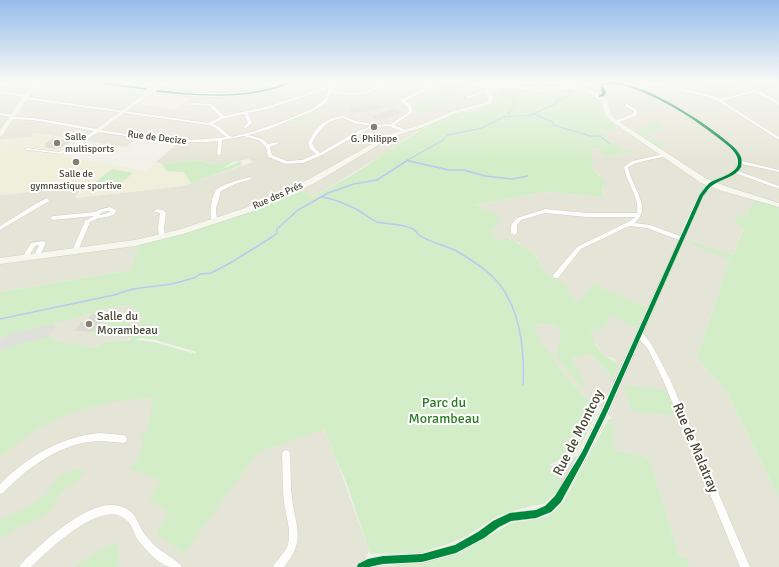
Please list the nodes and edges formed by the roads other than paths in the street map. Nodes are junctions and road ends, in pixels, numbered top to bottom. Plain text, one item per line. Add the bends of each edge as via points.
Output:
1 (18, 107) edge
2 (99, 107) edge
3 (129, 107) edge
4 (213, 107) edge
5 (268, 107) edge
6 (315, 107) edge
7 (410, 107) edge
8 (478, 107) edge
9 (606, 107) edge
10 (631, 107) edge
11 (675, 107) edge
12 (731, 107) edge
13 (124, 111) junction
14 (0, 114) edge
15 (246, 114) junction
16 (12, 117) junction
17 (223, 118) junction
18 (616, 122) junction
19 (209, 124) junction
20 (375, 125) junction
21 (392, 125) junction
22 (245, 127) dead end
23 (98, 130) junction
24 (404, 131) junction
25 (222, 133) junction
26 (0, 134) edge
27 (245, 136) junction
28 (231, 138) junction
29 (779, 139) edge
30 (220, 140) junction
31 (211, 142) junction
32 (277, 143) dead end
33 (268, 146) junction
34 (28, 149) dead end
35 (219, 154) dead end
36 (319, 154) junction
37 (664, 154) junction
38 (740, 162) junction
39 (779, 171) edge
40 (736, 172) junction
41 (250, 178) dead end
42 (711, 184) junction
43 (779, 188) edge
44 (47, 200) dead end
45 (779, 206) edge
46 (157, 211) dead end
47 (639, 215) junction
48 (53, 218) dead end
49 (214, 221) junction
50 (628, 224) junction
51 (0, 228) edge
52 (514, 233) dead end
53 (162, 237) junction
54 (682, 239) junction
55 (75, 251) junction
56 (37, 256) junction
57 (25, 258) junction
58 (0, 261) edge
59 (556, 276) dead end
60 (638, 333) junction
61 (123, 439) dead end
62 (286, 454) dead end
63 (0, 490) edge
64 (24, 567) edge
65 (177, 567) edge
66 (278, 567) edge
67 (361, 567) edge
68 (745, 567) edge

1 - 16 street
2 - 13 street
3 - 13 street
4 - 17 street
5 - 15 street
6 - 27 street, Rue de Decize
7 - 21 street via 411,112
8 - 24 street, Rue des Prés via 446,115
9 - 18 street via 607,113
10 - 18 street via 636,111 635,115
11 - 38 street via 732,148
12 - 29 street
13 - 19 street
13 - 23 street
14 - 16 street, Rue de Decize
15 - 17 street
15 - 22 street via 250,123
16 - 23 street, Rue de Decize
16 - 26 street
17 - 19 street
18 - 37 street
19 - 25 street via 217,126
20 - 21 street
20 - 36 street
20 - 36 street via 342,117 323,124 318,127 310,142
21 - 24 street
23 - 31 street, Rue de Decize via 174,142
23 - 34 street via 59,153
24 - 49 street, Rue des Prés via 390,136 289,192 248,210
25 - 28 street
25 - 31 street
27 - 28 street, Rue de Decize
27 - 33 street via 258,139
28 - 30 street, Rue de Decize
30 - 31 street, Rue de Decize
30 - 35 street
32 - 33 street
33 - 36 street via 270,156 282,162 301,162
37 - 42 street
37 - 47 street via 634,162 626,167 626,173 640,206
38 - 39 street
38 - 40 street
40 - 42 street
40 - 43 street
41 - 49 street via 219,190 214,206
42 - 45 street
42 - 54 street, Rue de Montcoy via 701,196
44 - 51 street
46 - 53 street via 163,213
47 - 50 street
47 - 52 street via 594,216 545,210 520,219 514,225
48 - 55 street via 97,215 88,221
49 - 53 street, Rue des Prés
50 - 54 street via 648,226
50 - 59 street via 579,248
53 - 55 street, Rue des Prés
54 - 60 street, Rue de Montcoy
55 - 56 street, Rue des Prés
56 - 57 street, Rue des Prés
56 - 57 street via 43,243 33,244
57 - 58 street, Rue des Prés
60 - 67 street, Rue de Montcoy via 584,454 558,498 548,509 536,514 510,517 456,549 422,558 383,560
60 - 68 street, Rue de Malatray via 650,347 666,379
61 - 63 street via 94,438 64,446 26,467
62 - 66 street via 288,502 295,536 290,552
64 - 65 street via 84,519 104,509 113,509 129,516 152,550

